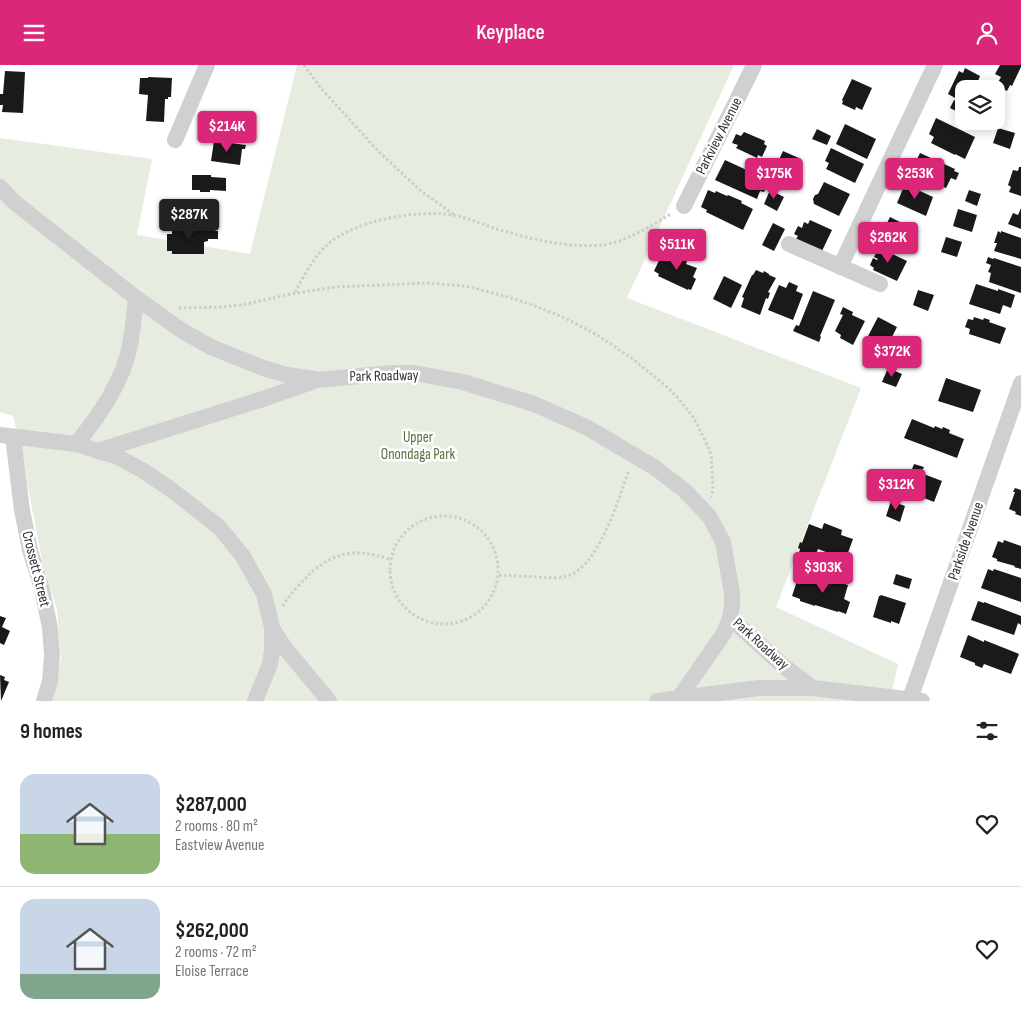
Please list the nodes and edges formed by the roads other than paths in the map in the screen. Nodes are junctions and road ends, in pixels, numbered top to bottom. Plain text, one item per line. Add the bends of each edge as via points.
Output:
1 (207, 65) edge
2 (754, 65) edge
3 (935, 65) edge
4 (175, 140) dead end
5 (0, 187) edge
6 (684, 206) road end
7 (789, 244) dead end
8 (840, 267) junction
9 (880, 284) dead end
10 (136, 298) junction
11 (317, 380) junction
12 (1021, 383) edge
13 (6, 436) edge
14 (76, 444) junction
15 (98, 451) junction
16 (730, 618) junction
17 (272, 627) junction
18 (813, 688) junction
19 (679, 698) junction
20 (916, 700) edge
21 (44, 701) edge
22 (255, 701) edge
23 (329, 701) edge
24 (657, 701) edge

1 - 4 street
2 - 6 street, Parkview Avenue
3 - 8 street
5 - 10 street via 14,202
7 - 8 street
8 - 9 street
10 - 11 street via 211,347 263,368
10 - 14 street via 130,346 118,381
11 - 15 street, Park Roadway
11 - 16 street, Park Roadway via 414,373 463,382 534,404 586,427 635,455 684,490 709,516 723,543 732,593
12 - 20 street, Parkside Avenue
13 - 14 street
13 - 21 street, Crossett Street via 50,627 50,681
14 - 15 street
15 - 17 street via 142,470 219,527 242,555 264,594
16 - 18 street, Park Roadway
16 - 19 street via 724,633
17 - 22 street via 270,664
17 - 23 street via 285,648
18 - 19 street via 758,688
18 - 20 street
19 - 24 street

